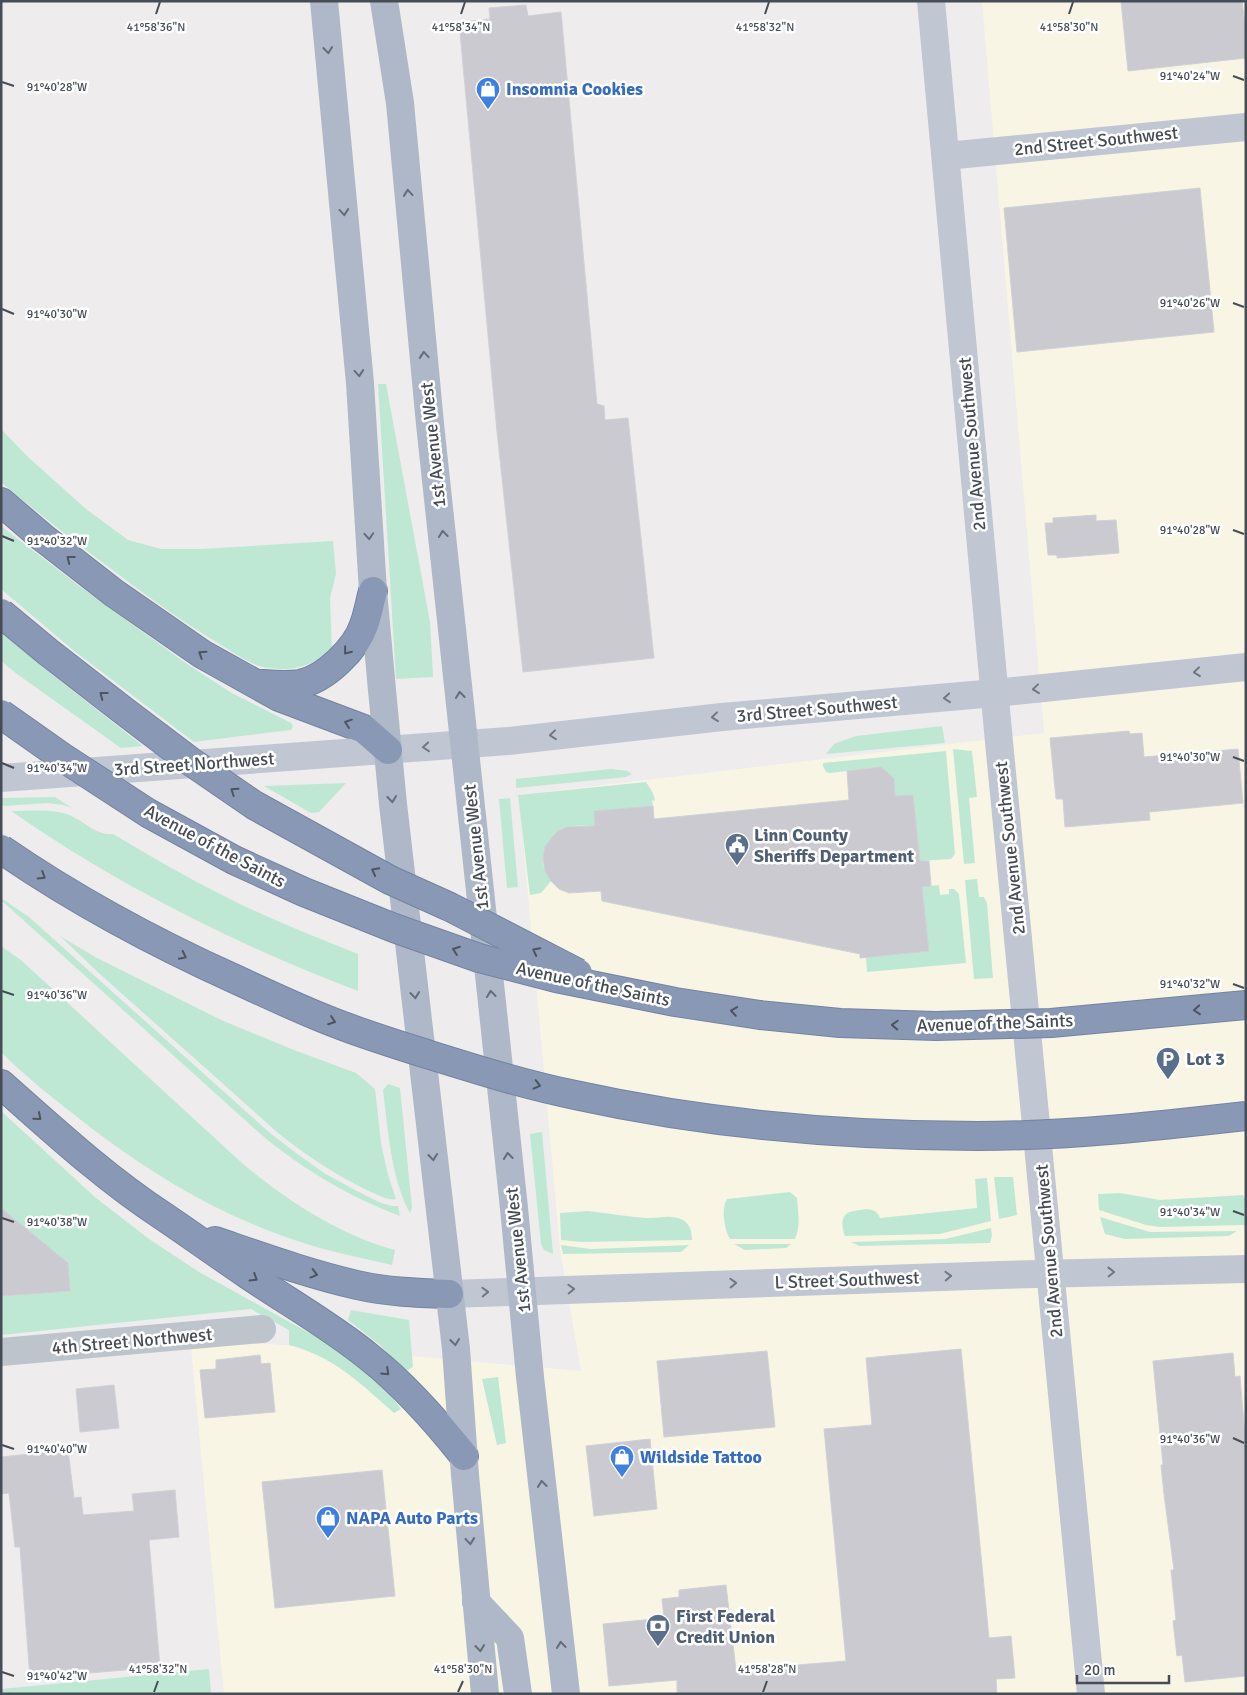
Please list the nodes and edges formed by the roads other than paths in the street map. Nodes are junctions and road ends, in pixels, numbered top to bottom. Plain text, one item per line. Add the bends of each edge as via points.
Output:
1 (324, 1) edge
2 (384, 1) edge
3 (931, 1) edge
4 (1246, 127) edge
5 (946, 156) junction
6 (1, 502) edge
7 (373, 591) junction
8 (1, 613) edge
9 (1246, 667) edge
10 (250, 682) junction
11 (995, 693) junction
12 (1, 714) edge
13 (464, 744) junction
14 (388, 750) junction
15 (1, 778) edge
16 (1, 848) edge
17 (611, 989) junction
18 (1246, 1005) edge
19 (1, 1084) edge
20 (1246, 1116) edge
21 (185, 1230) junction
22 (1246, 1270) edge
23 (1051, 1273) junction
24 (522, 1291) junction
25 (448, 1294) junction
26 (262, 1329) dead end
27 (1, 1352) edge
28 (464, 1456) junction
29 (476, 1602) junction
30 (485, 1694) edge
31 (518, 1694) edge
32 (566, 1694) edge
33 (1092, 1694) edge

1 -> 7 main road via 360,383
13 -> 2 main road, 1st Avenue West via 400,103
3 - 5 main road, 2nd Avenue Southwest
4 - 5 main road, 2nd Street Southwest
5 - 11 main road, 2nd Avenue Southwest
10 -> 6 highway via 202,654 114,593
7 -> 10 highway via 364,627 347,653 325,672 302,683 283,686
7 - 14 main road
17 -> 8 highway, bridge via 450,906 390,880 254,805 124,711
9 -> 11 main road, 3rd Street Southwest
14 -> 10 highway via 364,729 279,697
11 -> 13 main road, 3rd Street Southwest
11 - 23 main road, 2nd Avenue Southwest
17 -> 12 highway, Avenue of the Saints, bridge via 479,958 304,892 234,860 148,813
13 -> 14 main road, 3rd Street Southwest
24 -> 13 main road, 1st Avenue West
14 - 15 main road, 3rd Street Northwest
14 -> 25 main road
16 -> 20 highway, bridge via 119,922 180,954 328,1020 487,1073 573,1095 743,1124 908,1135 1056,1134
18 -> 17 highway, Avenue of the Saints, bridge via 1050,1023 936,1026 840,1023 760,1015
19 -> 21 highway via 117,1182
21 -> 25 highway via 304,1271 358,1285
21 -> 28 highway via 364,1353 391,1376
23 -> 22 main road, L Street Southwest
24 -> 23 main road, L Street Southwest
23 - 33 main road, 2nd Avenue Southwest
25 -> 24 main road, L Street Southwest
32 -> 24 main road, 1st Avenue West
25 -> 28 main road via 456,1349
26 - 27 street, 4th Street Northwest
28 -> 29 main road
29 -> 30 main road
29 - 31 main road via 510,1638

